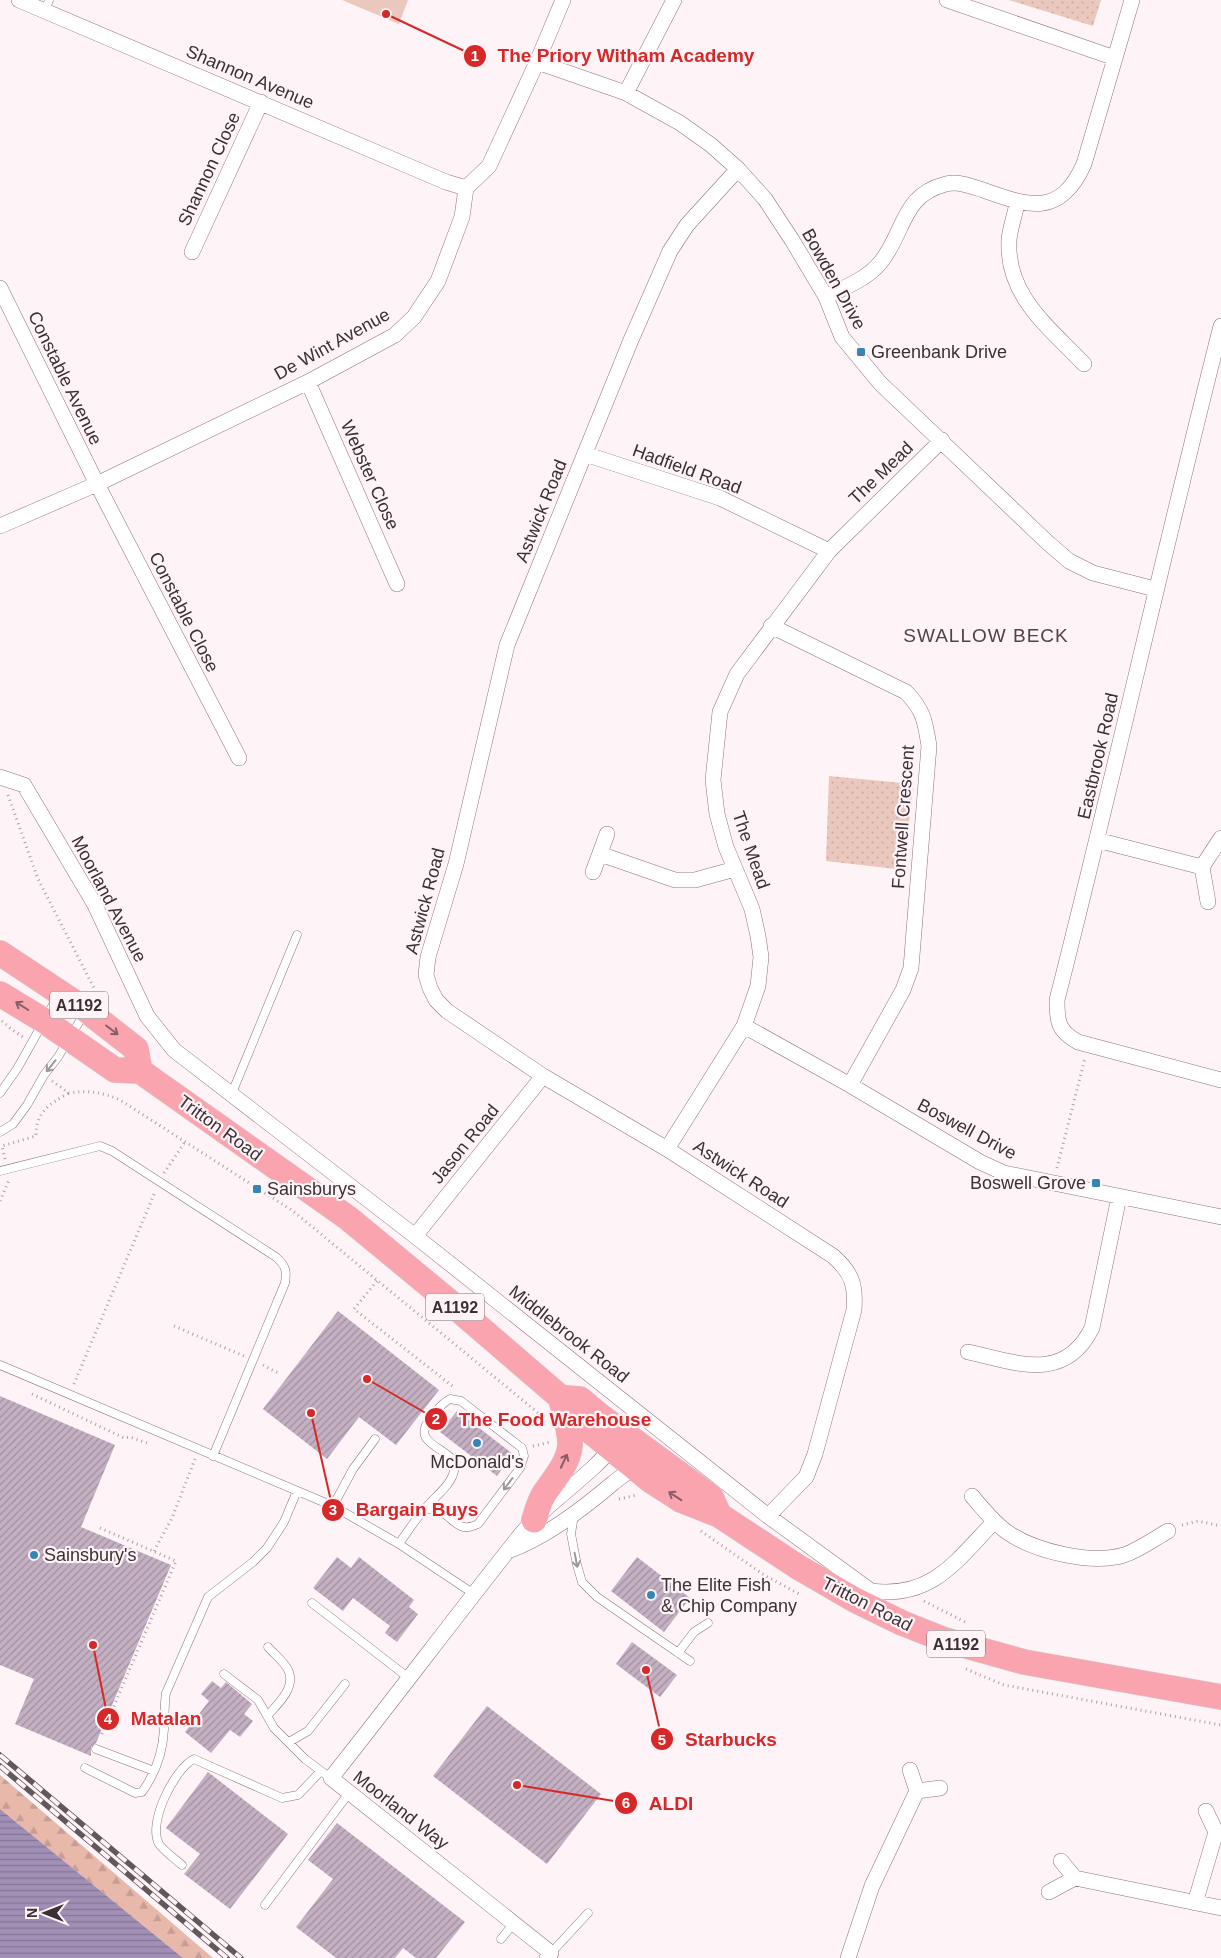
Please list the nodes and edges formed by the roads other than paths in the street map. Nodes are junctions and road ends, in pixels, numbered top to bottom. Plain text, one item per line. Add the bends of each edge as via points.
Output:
1 (19, 0) edge
2 (563, 0) edge
3 (674, 0) edge
4 (947, 0) edge
5 (1132, 0) edge
6 (47, 5) edge
7 (1115, 58) junction
8 (537, 62) junction
9 (626, 93) junction
10 (261, 102) junction
11 (738, 169) junction
12 (466, 188) junction
13 (1017, 203) junction
14 (192, 252) dead end
15 (0, 288) edge
16 (826, 297) junction
17 (1221, 326) edge
18 (1084, 364) dead end
19 (308, 382) junction
20 (942, 440) junction
21 (585, 454) junction
22 (97, 484) junction
23 (0, 526) edge
24 (829, 551) junction
25 (397, 584) dead end
26 (1155, 589) junction
27 (771, 626) junction
28 (239, 758) dead end
29 (1, 777) edge
30 (607, 834) dead end
31 (1221, 838) edge
32 (1098, 840) junction
33 (600, 854) junction
34 (1202, 867) junction
35 (735, 869) junction
36 (593, 872) dead end
37 (1208, 902) dead end
38 (297, 936) dead end
39 (0, 954) edge
40 (0, 994) edge
41 (92, 1003) junction
42 (58, 1023) junction
43 (744, 1026) junction
44 (174, 1050) joint
45 (140, 1071) junction
46 (544, 1076) junction
47 (1221, 1080) edge
48 (850, 1084) junction
49 (0, 1093) edge
50 (232, 1093) junction
51 (0, 1132) edge
52 (667, 1148) junction
53 (4, 1170) edge
54 (1119, 1197) junction
55 (1221, 1217) edge
56 (415, 1236) junction
57 (968, 1352) dead end
58 (0, 1366) edge
59 (560, 1397) junction
60 (375, 1439) dead end
61 (618, 1441) junction
62 (213, 1456) junction
63 (641, 1458) junction
64 (297, 1491) junction
65 (972, 1496) dead end
66 (333, 1506) junction
67 (424, 1509) junction
68 (575, 1512) junction
69 (768, 1516) junction
70 (534, 1520) junction
71 (994, 1522) junction
72 (1168, 1531) road end
73 (399, 1544) junction
74 (508, 1551) junction
75 (474, 1594) junction
76 (312, 1603) dead end
77 (708, 1623) dead end
78 (268, 1647) dead end
79 (678, 1653) junction
80 (690, 1661) dead end
81 (224, 1674) dead end
82 (410, 1679) junction
83 (345, 1684) dead end
84 (1221, 1697) edge
85 (267, 1716) junction
86 (288, 1742) junction
87 (96, 1749) dead end
88 (85, 1768) dead end
89 (910, 1770) dead end
90 (154, 1771) junction
91 (326, 1774) junction
92 (940, 1788) dead end
93 (917, 1791) junction
94 (349, 1793) junction
95 (1206, 1810) dead end
96 (1218, 1829) edge
97 (1061, 1861) dead end
98 (182, 1865) dead end
99 (1075, 1878) junction
100 (1049, 1892) dead end
101 (1195, 1903) junction
102 (265, 1905) dead end
103 (1221, 1908) edge
104 (588, 1913) dead end
105 (514, 1924) junction
106 (501, 1939) dead end
107 (549, 1956) edge
108 (848, 1958) edge

1 - 6 street, Shannon Avenue
2 - 8 street
3 - 9 street
4 - 7 street
5 - 7 street
6 - 10 street, Shannon Avenue
7 - 13 street via 1078,179 1052,201 1036,205
8 - 9 street, Bowden Drive
8 - 12 street via 489,166
9 - 11 street, Bowden Drive via 680,123
10 - 12 street, Shannon Avenue
10 - 14 street, Shannon Close
11 - 16 street, Bowden Drive via 765,199
11 - 21 street, Astwick Road via 687,225 670,251
12 - 19 street, De Wint Avenue via 462,217 438,281 414,317 395,335
13 - 16 street via 968,185 948,184 933,188 916,198 892,248 879,265
13 - 18 street via 1009,238 1011,271 1016,285 1030,307
15 - 22 street, Constable Avenue
16 - 20 street, Bowden Drive via 842,337 880,383
17 - 26 street, Eastbrook Road
19 - 22 street, De Wint Avenue
19 - 25 street, Webster Close
20 - 24 street, The Mead
20 - 26 street, Bowden Drive via 1069,561 1093,573
21 - 24 street, Hadfield Road via 720,498
21 - 46 street, Astwick Road via 507,645 456,864 428,957 426,974 436,1000 447,1011
22 - 23 street, De Wint Avenue
22 - 28 street, Constable Close
24 - 27 street, The Mead
26 - 32 street, Eastbrook Road
27 - 35 street, The Mead via 737,674 720,712 713,780 717,814
27 - 48 street, Fontwell Crescent via 906,692 919,706 926,723 929,746 910,968 903,990
29 - 44 street, Moorland Avenue via 24,786 95,905 146,1016
30 - 33 street
31 - 34 street
32 - 34 street
32 - 47 street, Eastbrook Road via 1057,1000 1059,1026 1066,1036 1078,1042
33 - 35 street via 675,880 695,880
33 - 36 street
34 - 37 street
35 - 43 street, The Mead via 752,909 761,957 758,986
38 - 50 lane
39 - 42 main road, A1192
42 -> 40 main road, A1192
41 - 42 main road, A1192
41 - 42 lane
41 -> 45 main road, A1192 via 136,1049
42 - 45 main road, A1192 via 115,1070
42 - 49 lane
42 -> 51 lane via 44,1075 27,1105 12,1124
43 - 48 street, Boswell Drive
43 - 52 street, The Mead
44 - 50 street, Middlebrook Road
45 - 59 main road, Tritton Road / A1192 via 348,1218
46 - 52 street, Astwick Road
46 - 56 street, Jason Road
48 - 54 street, Boswell Drive via 996,1170
50 - 56 street, Middlebrook Road
52 - 69 street, Astwick Road via 833,1256 852,1278 854,1310 816,1454 806,1477
53 - 62 lane via 100,1146 276,1257 285,1266 284,1283
54 - 55 street, Boswell Drive
54 - 57 street via 1092,1328 1078,1349 1059,1361 1037,1366
56 - 69 street, Middlebrook Road
58 - 62 lane
59 - 61 main road, Tritton Road via 584,1426
70 -> 59 main road via 569,1450
60 - 66 lane via 353,1469
61 - 63 main road, Tritton Road
61 - 70 street, Moorland Way
62 - 64 lane
63 - 68 street, Moorland Way
63 - 84 main road, Tritton Road / A1192 via 650,1480 681,1500 719,1515 798,1567 902,1623 945,1640 1024,1662
64 - 66 lane
64 - 90 lane via 284,1522 267,1548 208,1597 166,1693 162,1751
65 - 71 street
66 - 73 lane
67 -> 67 lane via 454,1471 454,1463 427,1440 424,1432 425,1425 443,1402 450,1399 460,1402 522,1448 524,1456 520,1468 478,1524 470,1528 461,1527 436,1510
67 - 73 lane
68 - 74 street, Moorland Way via 526,1544
68 -> 79 lane via 571,1534 582,1582 597,1597
69 - 71 street, Middlebrook Road via 871,1591 903,1591 922,1586 941,1575
70 - 74 street, Moorland Way
71 - 72 street via 1024,1543 1038,1548 1108,1558 1125,1554
73 - 75 lane
74 - 75 street, Moorland Way
75 - 82 street, Moorland Way
76 - 82 lane
77 - 79 lane via 694,1632
78 - 85 lane via 289,1671 290,1683 282,1700
79 - 80 lane
81 - 85 lane via 258,1700
82 - 91 street, Moorland Way
83 - 86 lane via 308,1731
85 - 86 lane
86 - 91 lane
87 - 90 lane
88 - 90 lane via 135,1792 142,1792
89 - 93 street
91 - 94 street, Moorland Way
91 - 98 lane via 298,1795 282,1798 194,1759 186,1763 161,1804 155,1828 159,1844
92 - 93 street
93 - 108 street via 872,1886
94 - 102 lane
94 - 105 street, Moorland Way
95 - 96 street
96 - 101 street
97 - 99 street
99 - 100 street
99 - 101 street
101 - 103 street
104 - 107 lane
105 - 106 lane
105 - 107 street, Moorland Way

